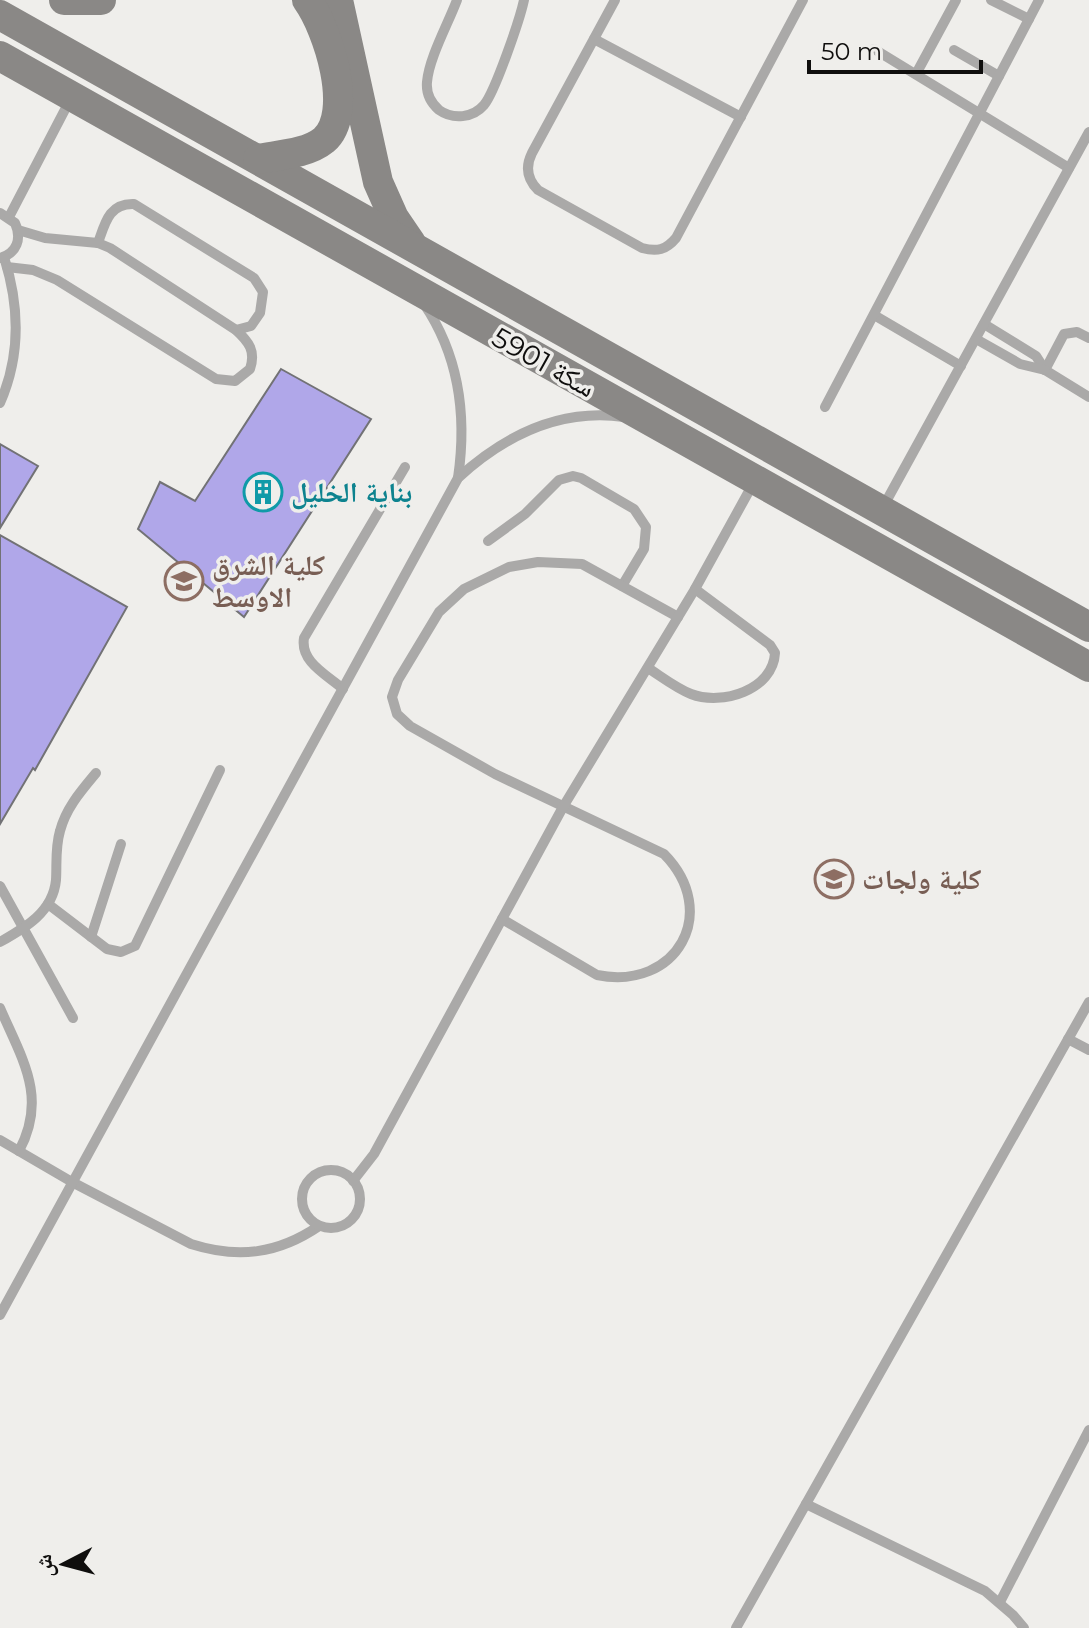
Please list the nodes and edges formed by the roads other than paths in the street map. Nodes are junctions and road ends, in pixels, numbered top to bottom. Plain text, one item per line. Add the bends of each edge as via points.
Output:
1 (64, 0) edge
2 (101, 0) edge
3 (307, 0) edge
4 (338, 0) edge
5 (457, 0) edge
6 (524, 0) edge
7 (615, 0) edge
8 (803, 0) edge
9 (956, 0) edge
10 (991, 0) edge
11 (1039, 0) edge
12 (0, 15) edge
13 (1029, 19) junction
14 (594, 39) junction
15 (874, 49) dead end
16 (954, 50) dead end
17 (0, 56) edge
18 (916, 74) junction
19 (999, 76) junction
20 (72, 96) junction
21 (980, 113) junction
22 (741, 117) junction
23 (1089, 132) edge
24 (258, 159) junction
25 (1069, 168) junction
26 (4, 215) edge
27 (18, 230) junction
28 (98, 243) junction
29 (415, 248) junction
30 (4, 261) edge
31 (414, 289) junction
32 (874, 315) junction
33 (984, 324) junction
34 (236, 330) junction
35 (1089, 338) edge
36 (976, 339) junction
37 (961, 366) junction
38 (1045, 370) junction
39 (1089, 397) edge
40 (0, 403) edge
41 (825, 407) dead end
42 (649, 421) junction
43 (405, 467) dead end
44 (458, 478) junction
45 (755, 480) junction
46 (882, 510) junction
47 (488, 541) dead end
48 (622, 586) junction
49 (695, 589) junction
50 (678, 617) junction
51 (1089, 627) edge
52 (1089, 667) edge
53 (648, 668) junction
54 (343, 689) junction
55 (220, 770) dead end
56 (96, 773) dead end
57 (563, 807) junction
58 (121, 844) dead end
59 (0, 886) edge
60 (48, 904) junction
61 (502, 919) junction
62 (24, 928) junction
63 (91, 937) junction
64 (0, 942) edge
65 (1089, 1002) edge
66 (0, 1008) edge
67 (73, 1018) dead end
68 (1068, 1039) junction
69 (1089, 1050) edge
70 (0, 1140) edge
71 (19, 1151) junction
72 (353, 1181) junction
73 (72, 1182) junction
74 (319, 1226) junction
75 (0, 1315) edge
76 (1089, 1430) edge
77 (806, 1504) junction
78 (1000, 1602) junction
79 (736, 1628) edge
80 (1024, 1628) edge

1 - 2 street
3 - 24 street via 325,34 339,97 337,122 310,149
4 - 29 street, سكة 5901 via 378,182
5 - 6 lane via 427,90 443,113 461,117 478,111 489,97
7 - 14 lane
8 - 22 lane
9 - 18 lane
10 - 13 lane
11 - 13 lane
12 - 24 street, سكة 5901
13 - 19 lane
14 - 22 lane
14 - 22 lane via 528,160 529,177 538,190 642,248 661,250 676,238
15 - 18 lane
16 - 19 lane
17 - 20 street, سكة 5901
18 - 21 lane
19 - 21 lane
20 - 26 lane
20 - 31 street, سكة 5901
21 - 25 lane
21 - 32 lane
23 - 25 lane
24 - 29 street, سكة 5901
25 - 33 lane
26 - 27 lane
27 - 28 lane
27 - 30 lane via 16,246
28 - 34 lane
28 - 34 lane via 110,212 134,204 254,278 263,292 260,313 251,326
29 - 46 street, سكة 5901
30 - 34 lane via 57,280 226,382 244,377 253,360 248,341
30 - 40 lane via 15,296 17,336
31 - 42 street, سكة 5901
31 - 44 lane via 454,365 463,421
32 - 37 lane
32 - 41 lane
33 - 36 lane
33 - 38 lane via 1036,356
35 - 38 lane via 1077,332 1064,334
36 - 37 lane
36 - 38 lane via 1020,364
37 - 46 lane
38 - 39 lane
42 - 44 lane via 590,415 531,428 504,441
42 - 45 street, سكة 5901
43 - 54 lane via 304,638 307,657
44 - 54 lane
45 - 49 lane
45 - 52 street, سكة 5901
46 - 51 street, سكة 5901
47 - 48 lane via 559,480 581,478 634,509 646,527 644,549
48 - 50 lane
48 - 57 lane via 582,564 567,562 523,564 494,573 464,589 439,612 394,688 393,706 403,721
49 - 50 lane
49 - 53 lane via 770,645 775,653 771,668 752,687 719,698 689,694
50 - 53 lane
53 - 57 lane
54 - 73 lane
55 - 63 lane via 135,946 114,952
56 - 60 lane via 61,827 56,882
57 - 61 lane
57 - 61 lane via 670,860 690,899 686,935 665,963 650,973 615,979 597,975
58 - 63 lane
59 - 62 lane
60 - 62 lane
60 - 63 lane
61 - 72 lane via 374,1154
62 - 64 lane
62 - 67 lane
65 - 68 lane
66 - 71 lane via 32,1086 32,1120
68 - 69 lane
68 - 77 lane
70 - 71 lane
71 - 73 lane
72 - 74 lane via 359,1190 357,1212 350,1221
72 - 74 lane via 335,1170 307,1181 301,1201
73 - 74 lane via 191,1244 228,1253 285,1246
73 - 75 lane
76 - 78 lane
77 - 78 lane
77 - 79 lane
78 - 80 lane

